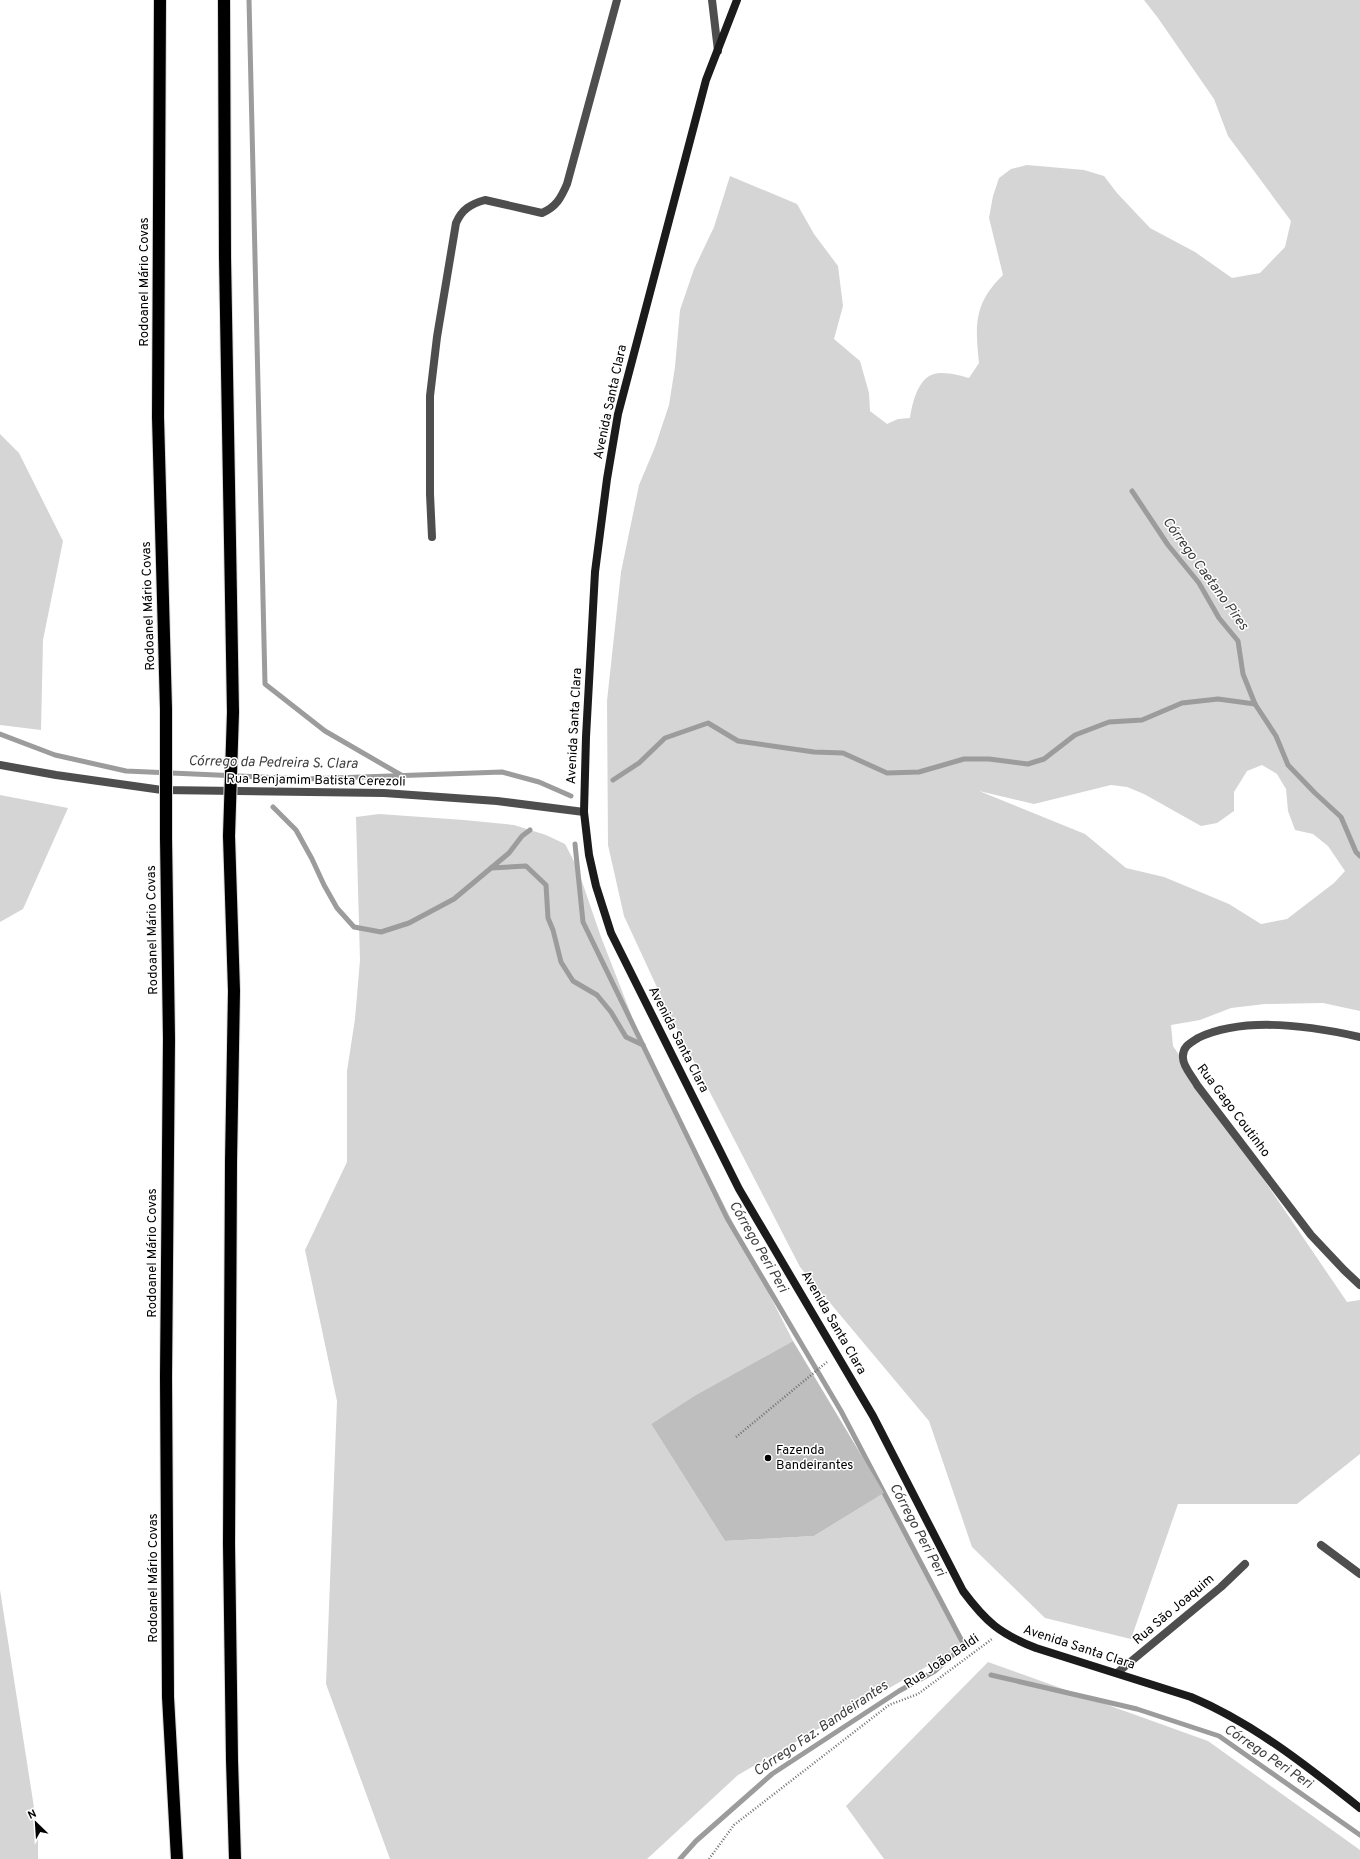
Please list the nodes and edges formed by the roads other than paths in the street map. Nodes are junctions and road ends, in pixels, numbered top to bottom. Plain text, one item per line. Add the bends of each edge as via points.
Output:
1 (160, 0) edge
2 (224, 0) edge
3 (617, 0) edge
4 (712, 0) edge
5 (737, 0) edge
6 (718, 51) junction
7 (432, 537) dead end
8 (0, 765) edge
9 (584, 812) junction
10 (1360, 1037) edge
11 (1360, 1285) edge
12 (1321, 1545) dead end
13 (1245, 1564) dead end
14 (1360, 1574) edge
15 (1117, 1674) junction
16 (1360, 1808) edge
17 (176, 1859) edge
18 (235, 1859) edge

1 - 17 highway, Rodoanel Mário Covas, bridge via 158,417 166,709 169,1039 166,1369 168,1689
2 - 18 highway, bridge via 225,258 233,712 229,836 234,990 229,1544
3 - 7 street via 567,184 561,197 550,210 542,213 485,200 476,202 460,213 456,223 430,396
4 - 6 street
5 - 6 street, Avenida Santa Clara
6 - 9 street, Avenida Santa Clara via 706,80 618,414 595,572
8 - 9 street, Rua Benjamim Batista Cerezoli via 162,790 384,793 497,801
9 - 15 street, Avenida Santa Clara via 594,878 611,933 739,1188 873,1416 963,1591 981,1615 1014,1639
10 - 11 street, Rua Gago Coutinho via 1326,1029 1235,1027 1195,1040 1187,1045 1183,1057 1197,1085 1311,1235
12 - 14 street
13 - 15 street, Rua São Joaquim
15 - 16 street, Avenida Santa Clara via 1191,1696 1213,1706 1268,1739

